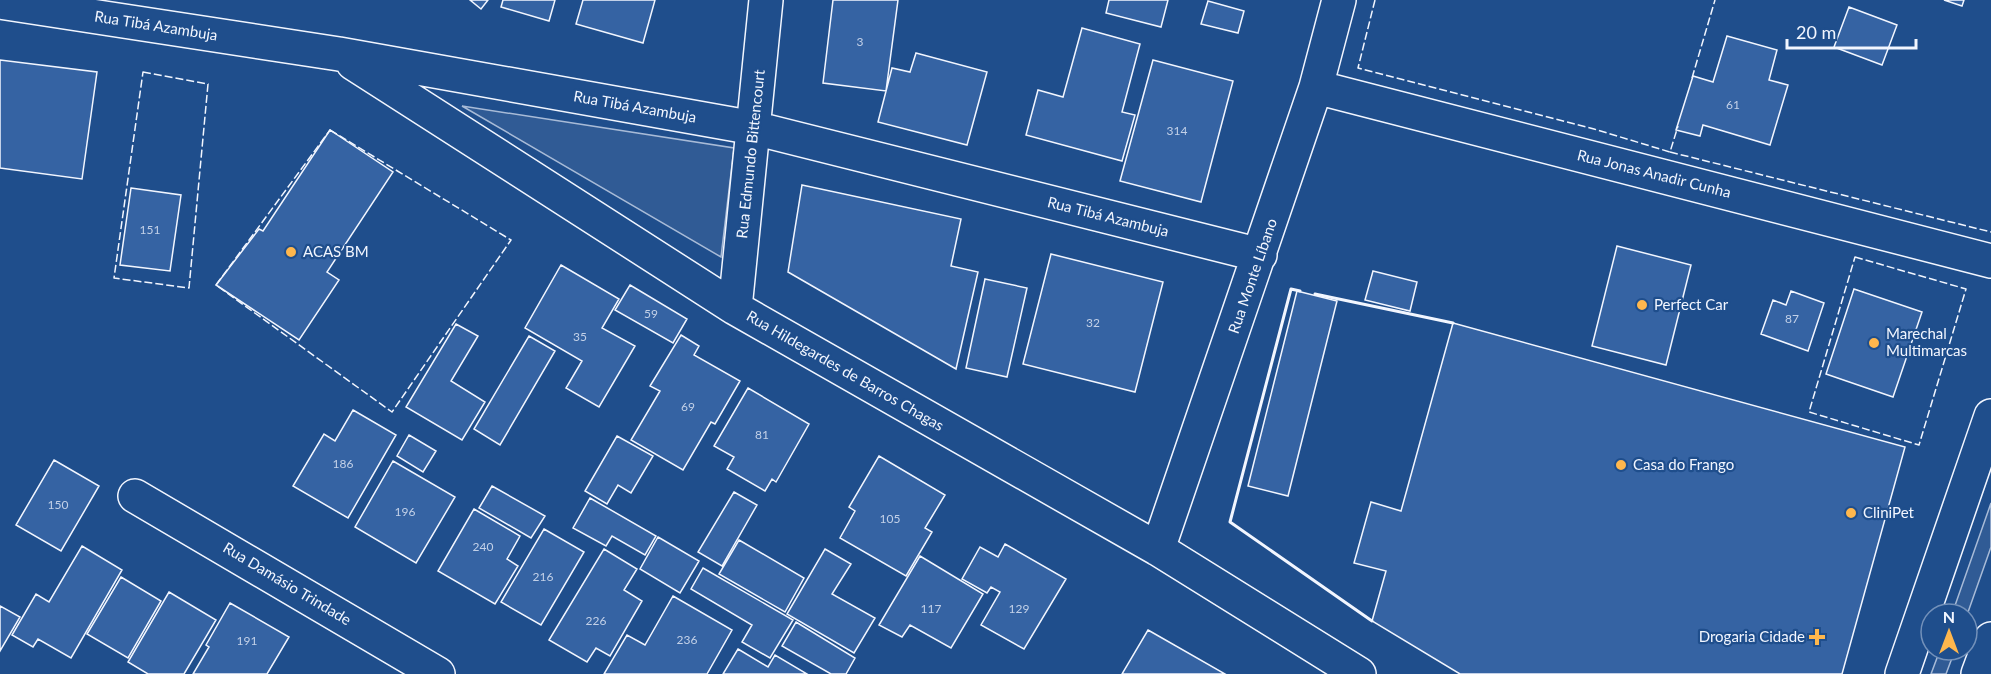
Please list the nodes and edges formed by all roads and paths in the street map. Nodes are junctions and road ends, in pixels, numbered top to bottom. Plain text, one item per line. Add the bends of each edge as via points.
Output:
1 (766, 0) edge
2 (1339, 0) edge
3 (0, 2) edge
4 (339, 54) junction
5 (1316, 87) junction
6 (754, 128) junction
7 (1260, 255) junction
8 (1991, 261) edge
9 (735, 308) junction
10 (1991, 417) edge
11 (135, 496) dead end
12 (1158, 549) junction
13 (1991, 639) edge
14 (438, 674) edge
15 (1359, 674) edge
16 (1902, 674) edge
17 (1978, 674) edge

1 - 6 street, Rua Edmundo Bittencourt
2 - 5 street, Rua Monte Líbano
3 - 4 street, Rua Tibá Azambuja
4 - 6 street, Rua Tibá Azambuja
4 - 9 street, Rua Hildegardes de Barros Chagas
5 - 7 street, Rua Monte Líbano
5 - 8 street, Rua Jonas Anadir Cunha
6 - 7 street, Rua Tibá Azambuja
6 - 9 street, Rua Edmundo Bittencourt
7 - 12 street, Rua Monte Líbano
9 - 12 street, Rua Hildegardes de Barros Chagas
10 - 16 street
11 - 14 street, Rua Damásio Trindade
12 - 15 street, Rua Hildegardes de Barros Chagas
13 - 17 street

